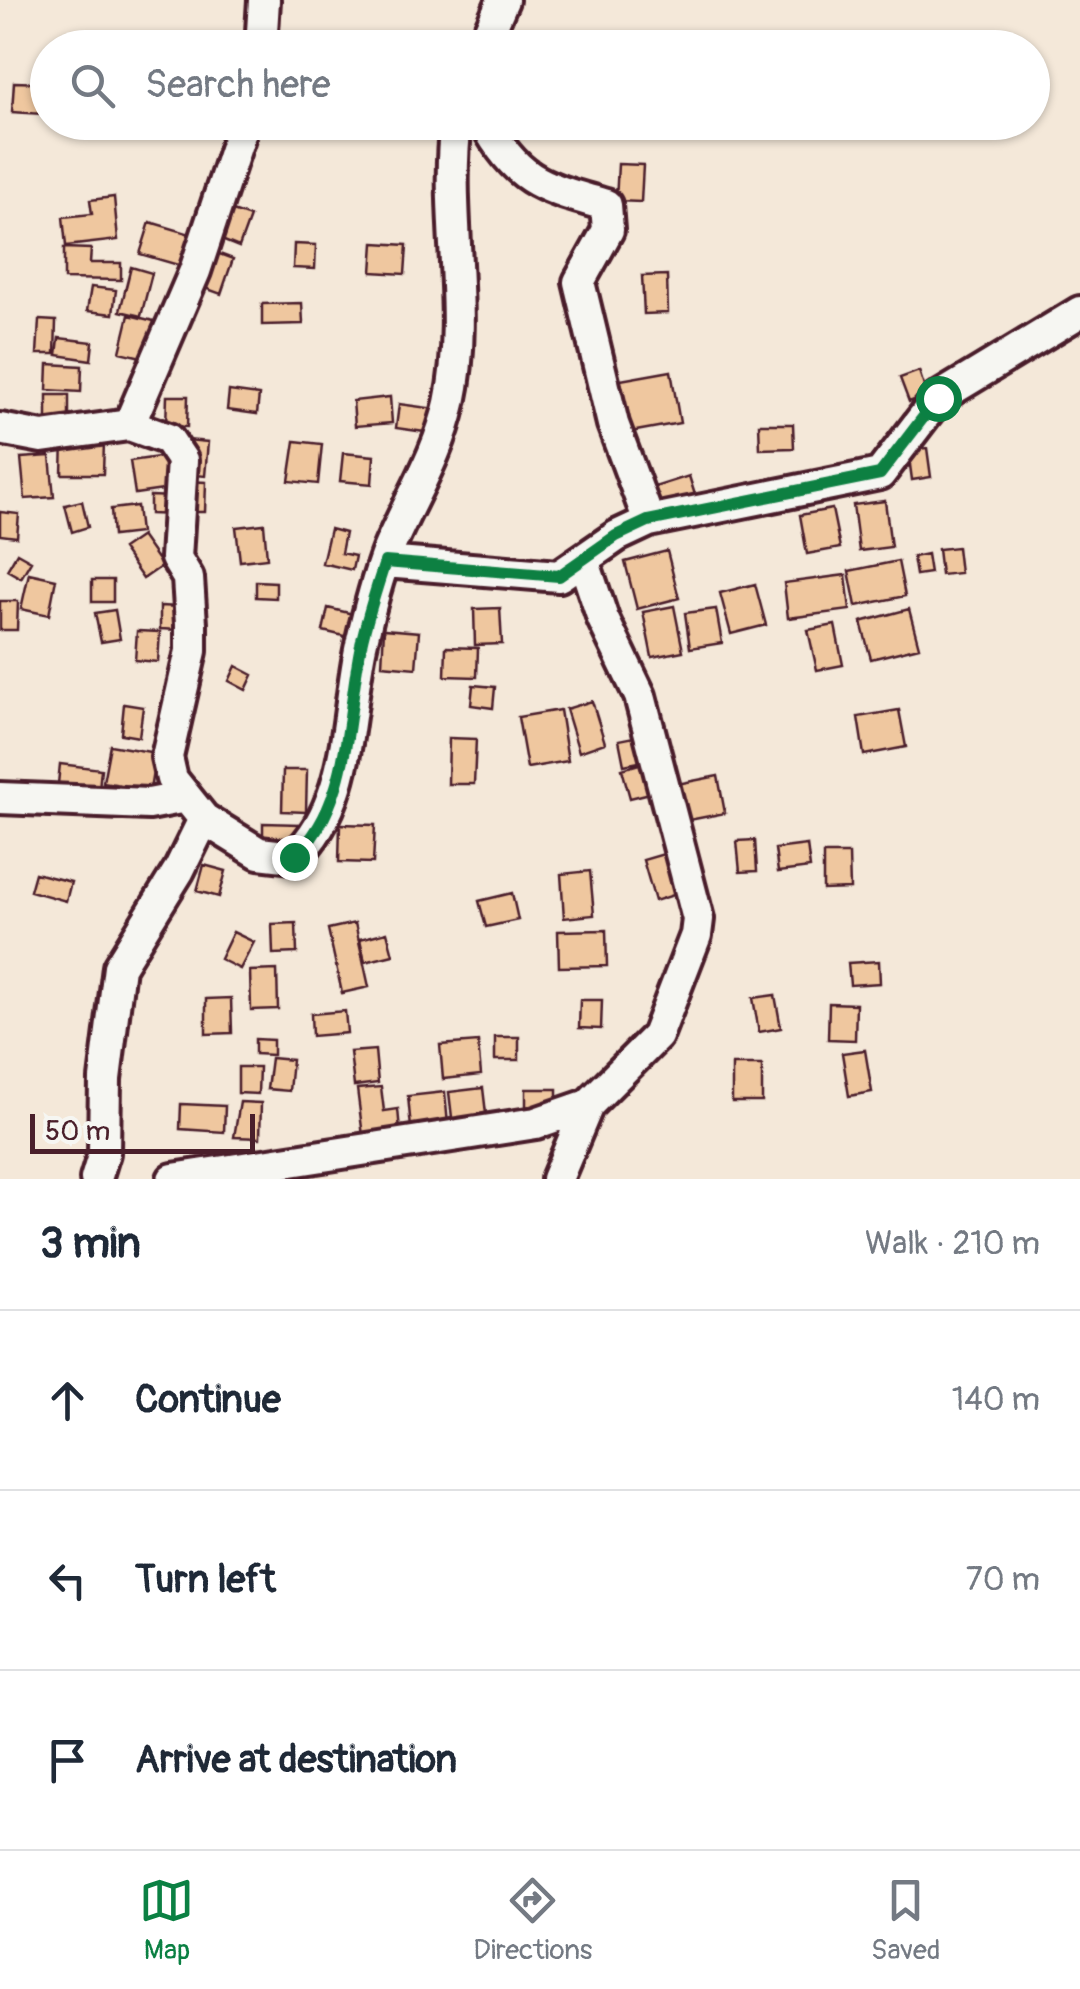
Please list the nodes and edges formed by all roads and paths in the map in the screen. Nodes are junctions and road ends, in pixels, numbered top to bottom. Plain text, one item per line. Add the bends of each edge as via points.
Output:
1 (264, 0) edge
2 (503, 0) edge
3 (262, 30) edge
4 (490, 30) edge
5 (238, 140) edge
6 (455, 140) edge
7 (494, 140) edge
8 (1080, 312) edge
9 (129, 425) junction
10 (0, 429) edge
11 (648, 521) junction
12 (385, 562) junction
13 (584, 562) junction
14 (0, 798) edge
15 (195, 808) junction
16 (588, 1105) junction
17 (96, 1179) edge
18 (172, 1179) edge
19 (557, 1179) edge

1 - 3 street
2 - 4 street
5 - 9 street via 188,287
6 - 12 street via 458,327 450,402 429,471
7 - 11 street via 532,183 606,205 608,230 579,282 613,424
8 - 11 street via 938,398 880,474
9 - 10 street via 42,437
9 - 15 street via 168,439 182,460 176,558 188,578 191,650 166,757 172,779
11 - 13 street
12 - 13 street via 559,576
12 - 15 street via 362,642 337,790 306,846 294,857 259,853
13 - 16 street via 640,696 698,919 657,1036
14 - 15 street
15 - 17 street via 179,870 119,967 104,1154
16 - 18 street via 536,1124
16 - 19 street

